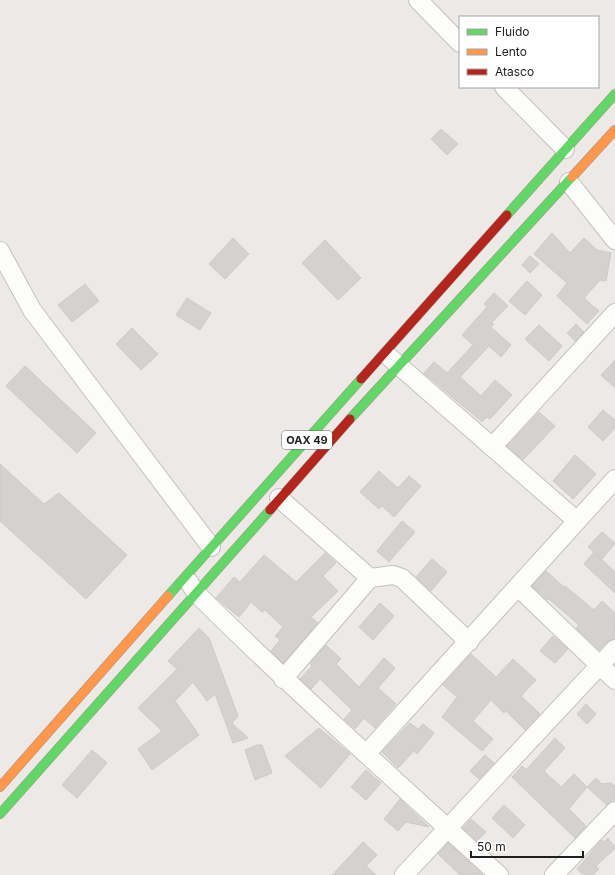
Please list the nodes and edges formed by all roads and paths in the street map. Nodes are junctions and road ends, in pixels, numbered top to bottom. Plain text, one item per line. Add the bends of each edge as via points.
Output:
1 (418, 0) edge
2 (459, 42) edge
3 (505, 88) edge
4 (615, 94) edge
5 (615, 130) edge
6 (565, 149) junction
7 (569, 182) junction
8 (615, 240) edge
9 (0, 251) edge
10 (615, 313) edge
11 (384, 353) junction
12 (398, 365) junction
13 (492, 447) junction
14 (615, 479) edge
15 (279, 498) junction
16 (577, 521) junction
17 (211, 547) junction
18 (186, 577) junction
19 (370, 578) junction
20 (518, 587) junction
21 (196, 593) junction
22 (469, 642) junction
23 (615, 649) edge
24 (600, 666) junction
25 (283, 679) junction
26 (615, 680) edge
27 (367, 753) junction
28 (0, 787) edge
29 (615, 811) edge
30 (0, 814) edge
31 (448, 829) junction
32 (404, 875) edge
33 (499, 875) edge
34 (554, 875) edge

1 - 2 street
3 - 6 street
4 - 6 main road, OAX 49
5 - 7 main road, OAX 49
6 - 11 main road, OAX 49
7 - 8 street
7 - 12 main road, OAX 49
9 - 17 street via 32,310
10 - 13 street
11 - 12 street
11 - 17 main road, OAX 49
12 - 13 street
12 - 15 main road, OAX 49
13 - 16 street
14 - 16 street
15 - 19 street
15 - 21 main road, OAX 49
16 - 20 street
17 - 18 main road, OAX 49
18 - 21 street
18 - 28 main road, OAX 49
19 - 22 street via 392,575 402,578
19 - 25 street
20 - 22 street
20 - 24 street
21 - 25 street
21 - 30 main road, OAX 49
22 - 27 street
23 - 24 street
24 - 26 street
24 - 31 street
25 - 27 street
27 - 31 street
29 - 34 street
31 - 32 street
31 - 33 street

